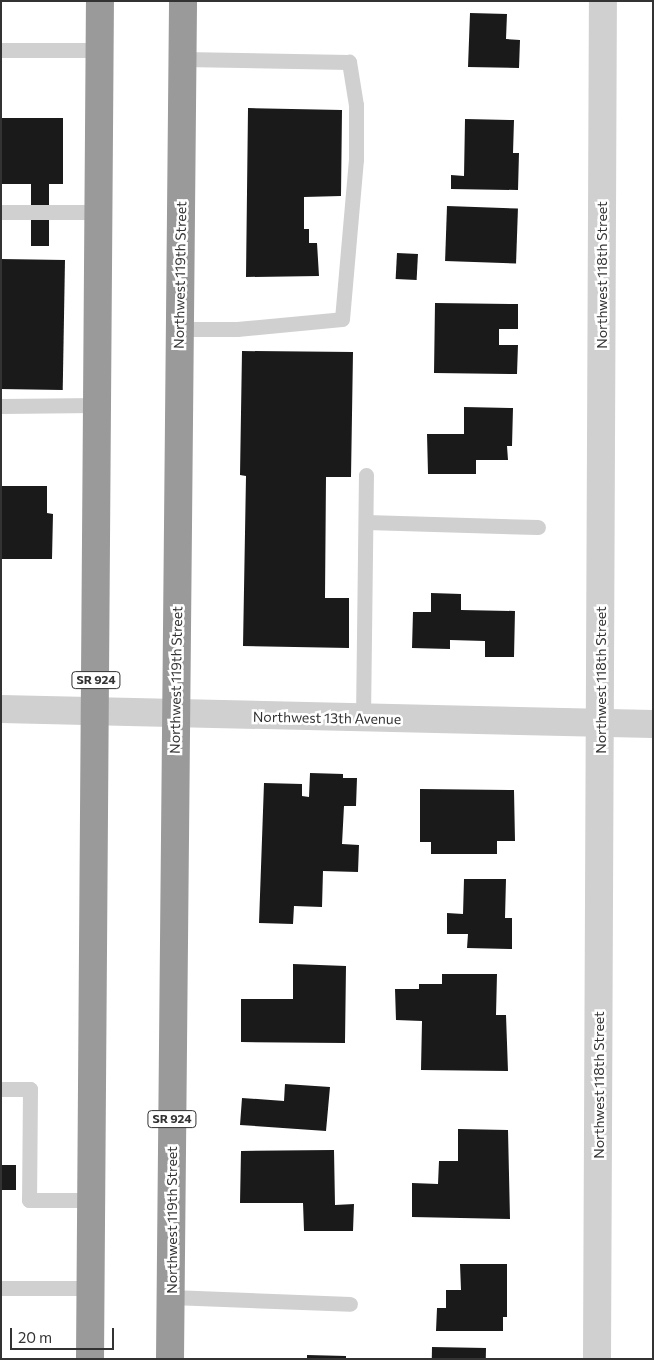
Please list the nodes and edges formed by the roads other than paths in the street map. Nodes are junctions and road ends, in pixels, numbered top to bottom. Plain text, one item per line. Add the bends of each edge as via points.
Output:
1 (100, 1) edge
2 (183, 1) edge
3 (603, 1) edge
4 (1, 50) edge
5 (99, 50) junction
6 (183, 59) junction
7 (1, 212) edge
8 (98, 212) junction
9 (179, 330) junction
10 (97, 405) junction
11 (1, 406) edge
12 (366, 475) dead end
13 (366, 522) junction
14 (538, 527) dead end
15 (1, 709) edge
16 (95, 710) junction
17 (175, 714) junction
18 (363, 718) junction
19 (601, 724) junction
20 (653, 724) edge
21 (1, 1089) edge
22 (92, 1200) junction
23 (1, 1288) edge
24 (91, 1288) junction
25 (171, 1297) junction
26 (350, 1304) dead end
27 (90, 1359) edge
28 (170, 1359) edge
29 (597, 1359) edge

1 - 5 highway, SR 924
2 - 6 highway, Northwest 119th Street / SR 924
3 - 19 street, Northwest 118th Street
4 - 5 lane
5 - 8 highway, SR 924
6 - 9 highway, Northwest 119th Street / SR 924
6 - 9 lane via 349,62 356,105 356,160 342,319 237,329
7 - 8 lane
8 - 10 highway, SR 924
9 - 17 highway, Northwest 119th Street / SR 924
10 - 11 lane
10 - 16 highway, SR 924
12 - 13 lane
13 - 14 lane
13 - 18 lane
15 - 16 street, Northwest 13th Avenue
16 - 17 street, Northwest 13th Avenue
16 - 22 highway, SR 924
17 - 18 street, Northwest 13th Avenue
17 - 25 highway, Northwest 119th Street / SR 924
18 - 19 street, Northwest 13th Avenue
19 - 20 street, Northwest 13th Avenue
19 - 29 street, Northwest 118th Street
21 - 22 lane via 30,1089 29,1200
22 - 24 highway, SR 924
23 - 24 lane
24 - 27 highway, SR 924
25 - 26 lane
25 - 28 highway, Northwest 119th Street / SR 924

